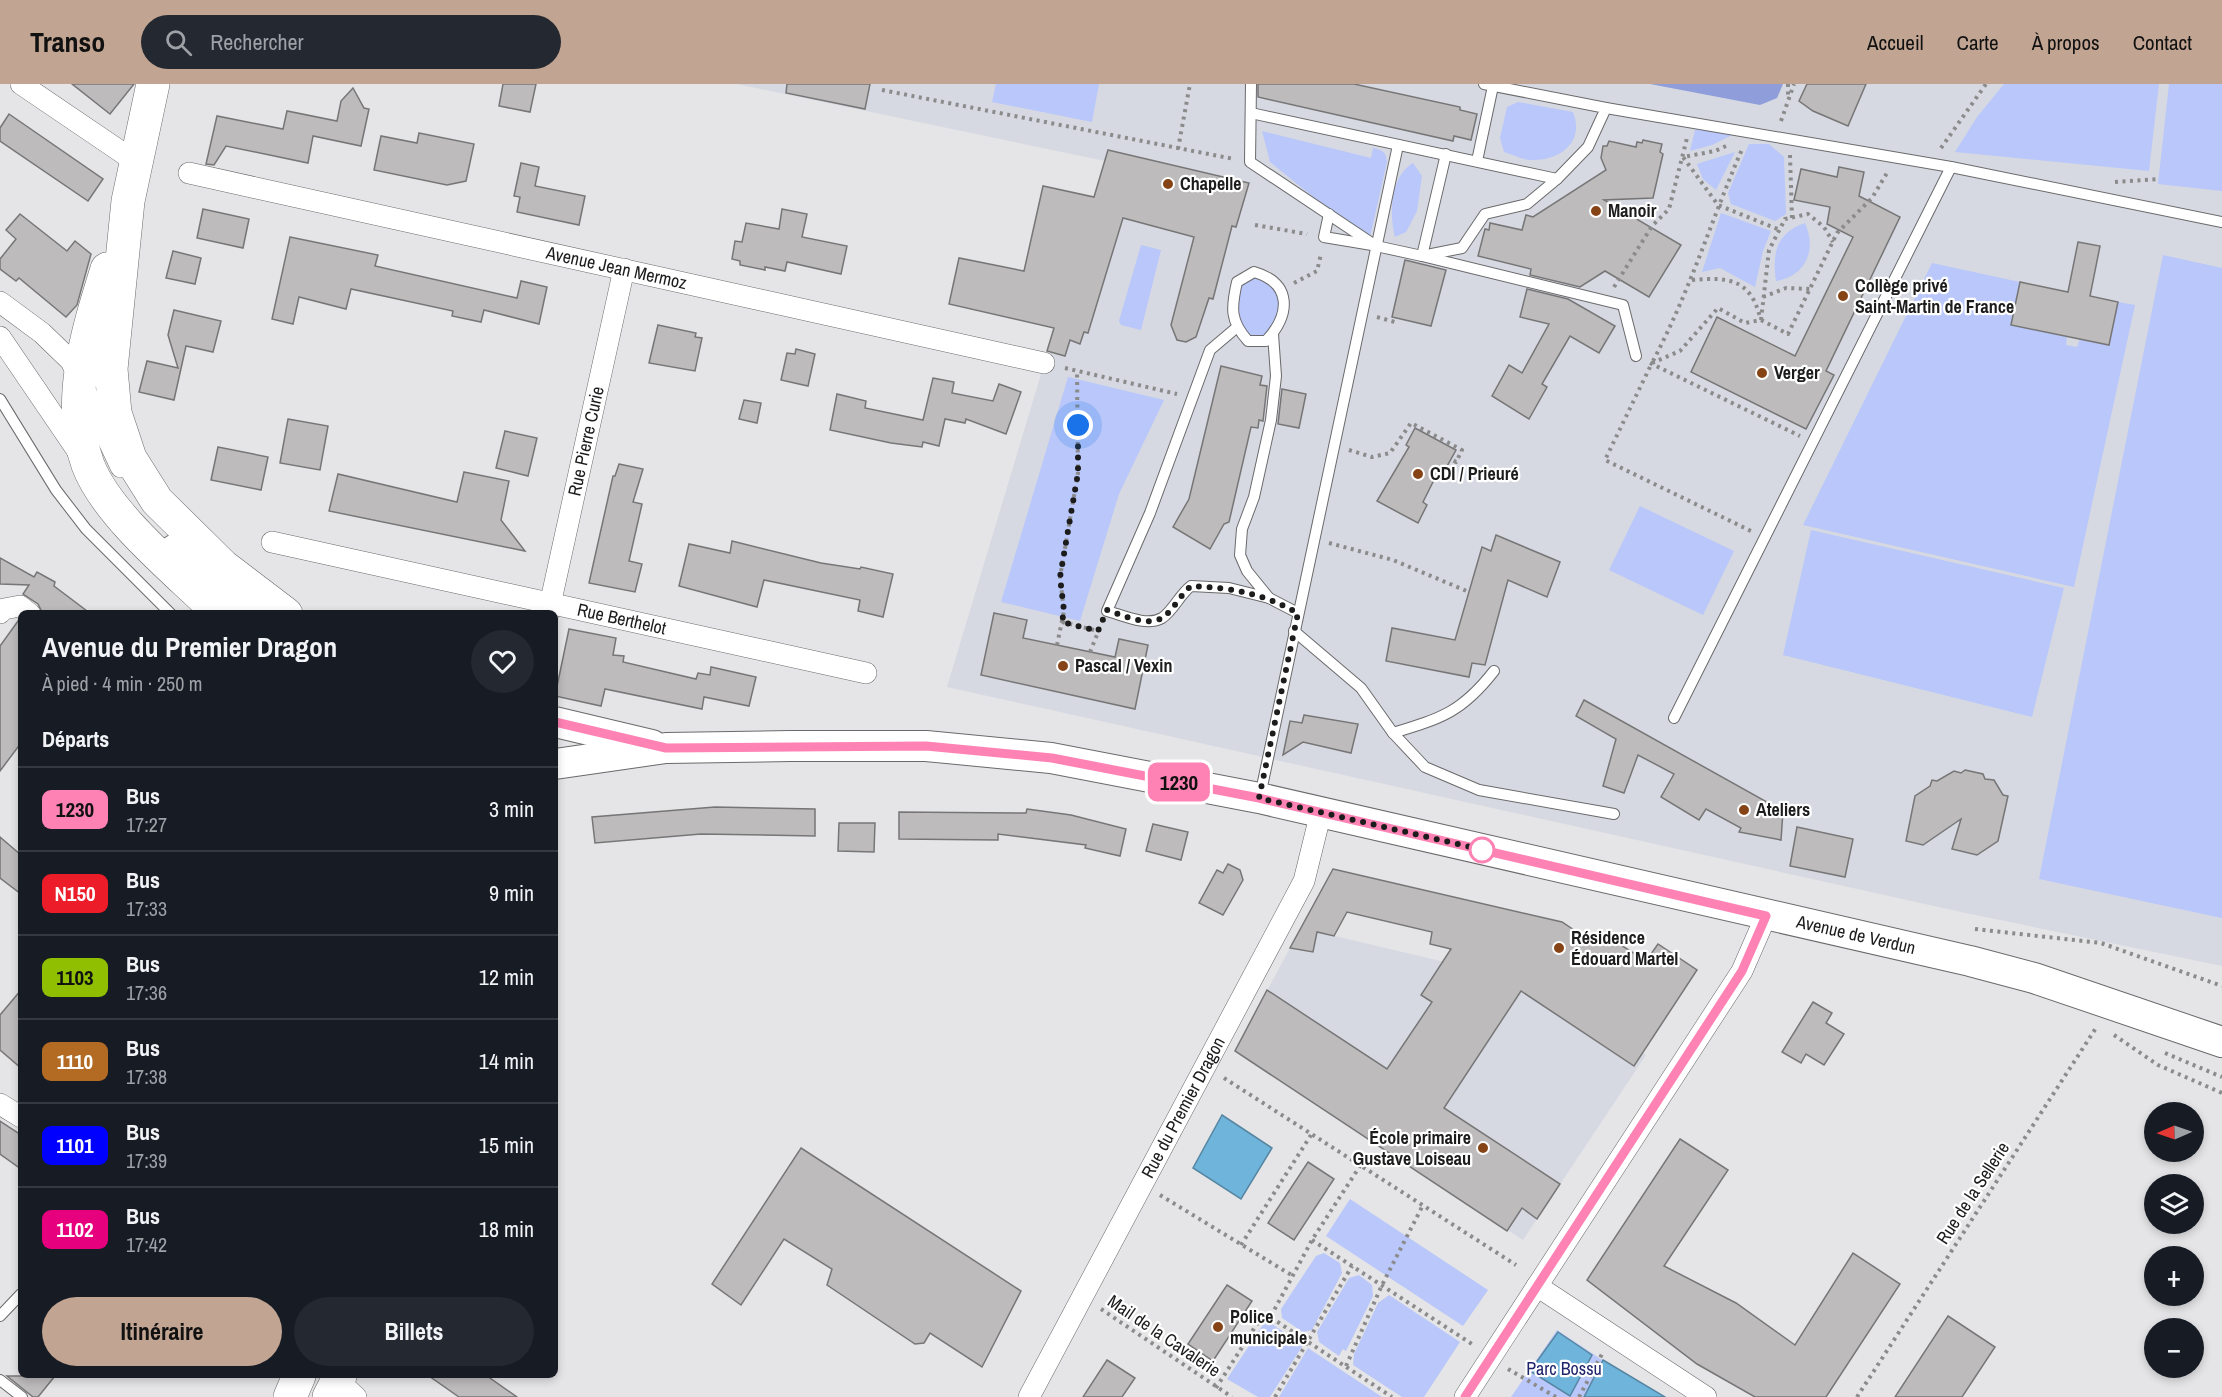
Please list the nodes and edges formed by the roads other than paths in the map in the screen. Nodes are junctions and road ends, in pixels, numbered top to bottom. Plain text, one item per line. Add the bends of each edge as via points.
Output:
1 (21, 84) edge
2 (153, 84) edge
3 (1251, 84) edge
4 (1488, 85) edge
5 (1606, 108) junction
6 (1251, 113) junction
7 (1398, 145) junction
8 (1446, 154) junction
9 (1476, 161) junction
10 (136, 162) junction
11 (1951, 167) junction
12 (189, 173) dead end
13 (1557, 179) junction
14 (128, 201) junction
15 (1329, 214) junction
16 (2222, 222) edge
17 (1376, 246) junction
18 (1422, 255) junction
19 (624, 269) junction
20 (0, 302) edge
21 (1236, 328) junction
22 (1273, 334) junction
23 (0, 337) edge
24 (1636, 356) road end
25 (1044, 363) road end
26 (76, 369) junction
27 (0, 399) edge
28 (89, 466) junction
29 (172, 518) junction
30 (126, 522) junction
31 (272, 542) dead end
32 (1269, 598) junction
33 (549, 608) edge
34 (25, 610) edge
35 (167, 610) edge
36 (216, 610) edge
37 (245, 610) edge
38 (281, 610) edge
39 (0, 613) edge
40 (1298, 613) junction
41 (1294, 631) junction
42 (1494, 671) dead end
43 (866, 673) dead end
44 (1674, 718) dead end
45 (558, 723) edge
46 (1394, 733) junction
47 (666, 748) junction
48 (558, 764) edge
49 (1259, 798) junction
50 (1321, 812) junction
51 (1614, 814) dead end
52 (1766, 916) junction
53 (2222, 1042) edge
54 (1537, 1286) junction
55 (18, 1297) edge
56 (0, 1316) edge
57 (298, 1378) edge
58 (0, 1380) edge
59 (334, 1382) edge
60 (22, 1397) edge
61 (290, 1397) edge
62 (303, 1397) edge
63 (1029, 1397) edge
64 (1465, 1397) edge
65 (1706, 1397) edge

1 - 10 street
2 - 10 main road
3 - 6 lane
4 - 5 lane
4 - 9 lane
5 - 11 lane
5 - 13 lane via 1588,147
6 - 7 lane
6 - 15 lane via 1250,162
7 - 8 lane
7 - 17 lane
8 - 9 lane
8 - 18 lane
9 - 13 lane
10 - 14 main road
11 - 16 lane
11 - 44 lane
12 - 19 street, Avenue Jean Mermoz
13 - 18 lane via 1527,204 1485,214 1462,248
14 - 26 main road
14 - 29 main road via 111,369 115,413 130,458 143,482
15 - 17 lane
15 - 17 lane via 1324,237
17 - 18 lane
17 - 40 lane
18 - 24 lane via 1623,305
19 - 25 street, Avenue Jean Mermoz
19 - 33 street, Rue Pierre Curie
20 - 26 street via 42,333
21 - 22 lane via 1248,341 1266,341
21 - 22 lane via 1232,305 1237,282 1254,272 1271,277 1282,289 1283,308
21 - 32 lane via 1210,350 1150,513 1107,610 1149,622 1163,617 1191,586 1229,588
22 - 32 lane via 1276,376 1271,420 1254,497 1242,530 1240,555 1247,571
23 - 28 street
26 - 28 main road via 79,419
26 - 29 street via 117,461 130,480
27 - 35 lane via 86,529
28 - 30 main road
29 - 38 main road via 223,566
30 - 36 main road
30 - 37 main road via 157,535
31 - 33 street, Rue Berthelot
32 - 40 lane
33 - 43 street, Rue Berthelot
34 - 39 street via 20,606
40 - 41 lane
41 - 46 lane via 1361,688
41 - 49 lane
42 - 46 lane via 1476,695 1443,718
45 - 47 main road, Avenue de Verdun
46 - 51 lane via 1425,767 1479,790
47 - 48 main road, Avenue de Verdun
47 - 49 main road, Avenue de Verdun via 926,746 1052,758
49 - 50 main road, Avenue de Verdun
50 - 52 main road, Avenue de Verdun
50 - 63 street, Rue du Premier Dragon via 1304,880
52 - 53 main road, Avenue de Verdun via 1970,961 2104,1013
52 - 54 street via 1742,971
54 - 64 street
54 - 65 street
55 - 56 lane
57 - 61 main road
58 - 60 lane
59 - 62 street

